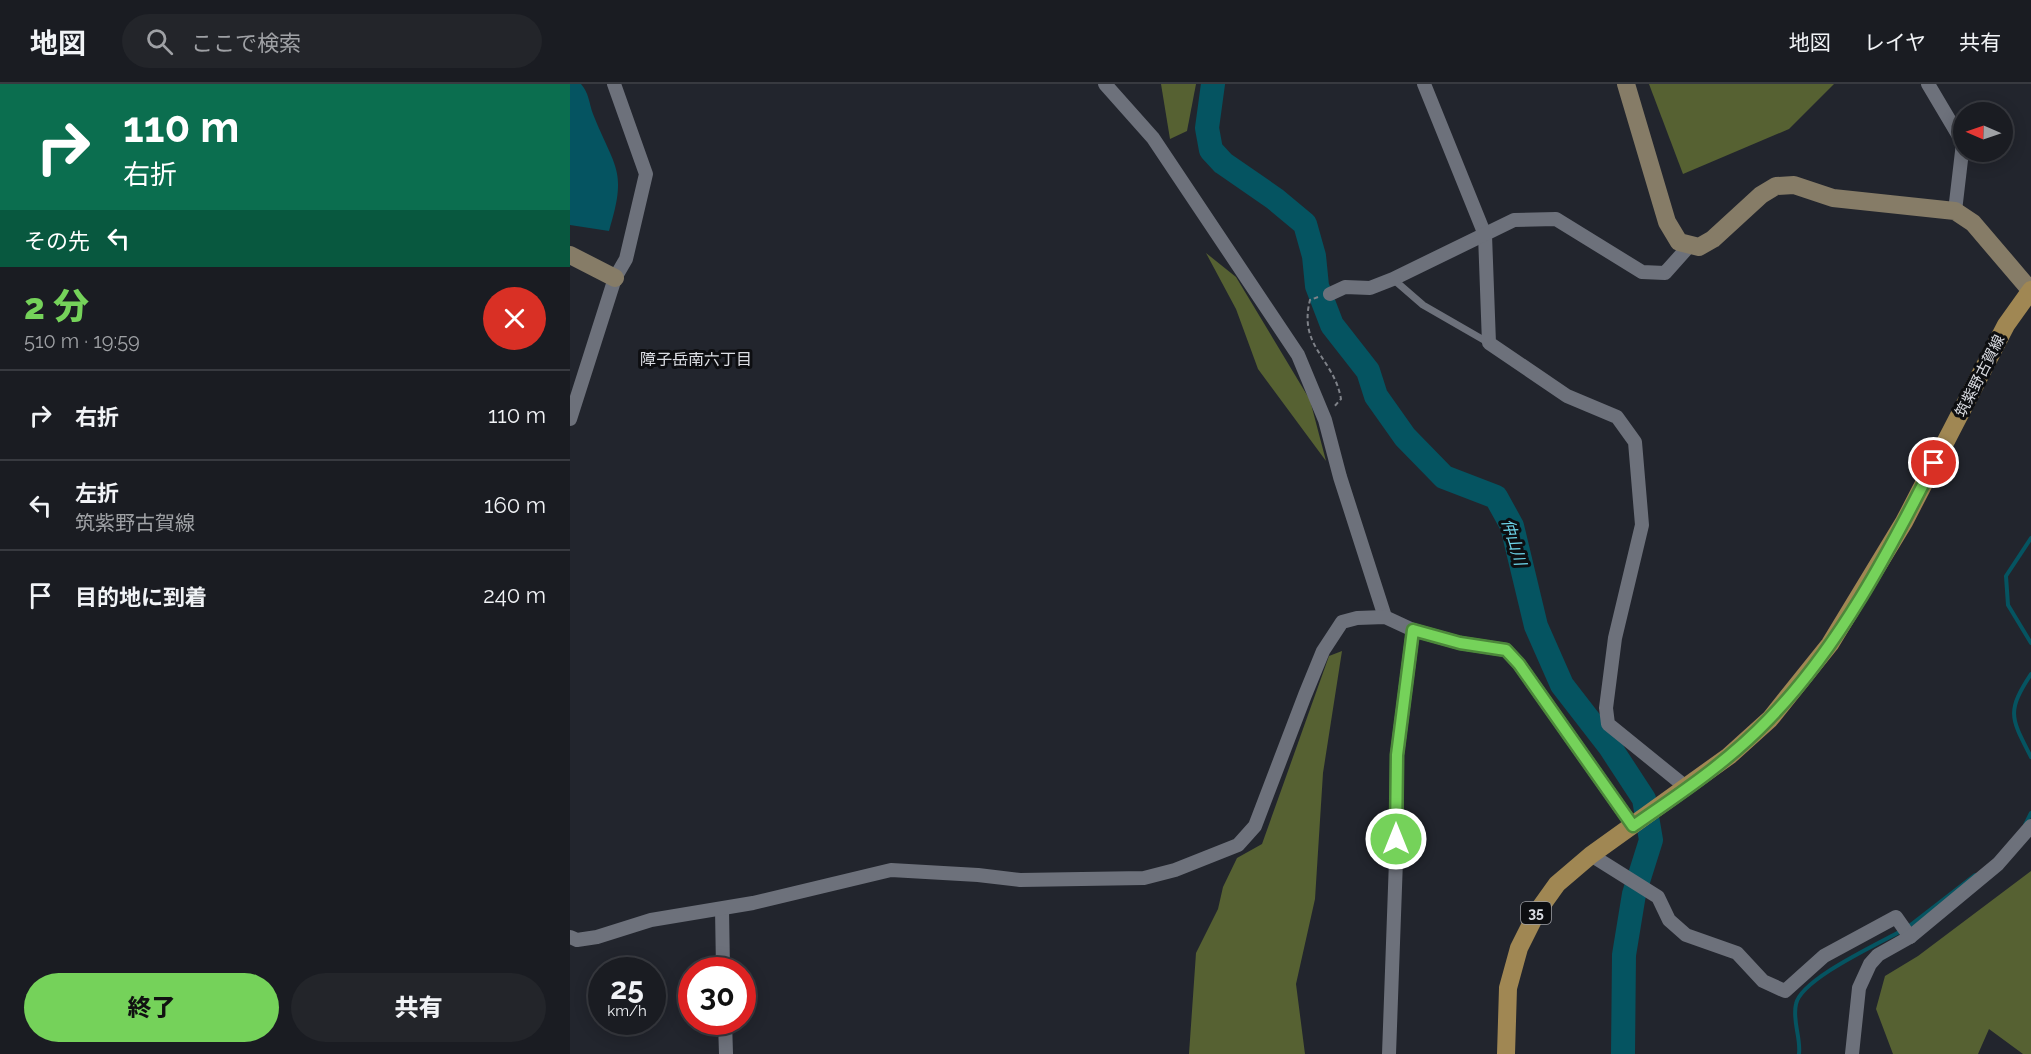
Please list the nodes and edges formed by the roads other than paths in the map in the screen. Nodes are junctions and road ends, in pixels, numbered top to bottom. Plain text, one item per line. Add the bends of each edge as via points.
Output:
1 (614, 84) edge
2 (1105, 84) edge
3 (1424, 84) edge
4 (1626, 84) edge
5 (1928, 84) edge
6 (1955, 211) junction
7 (1485, 235) junction
8 (1690, 245) junction
9 (570, 255) edge
10 (615, 278) junction
11 (1394, 279) junction
12 (2031, 291) edge
13 (1330, 294) road end
14 (1489, 343) junction
15 (570, 419) edge
16 (1385, 617) junction
17 (1413, 630) junction
18 (1681, 793) junction
19 (1639, 822) junction
20 (2031, 826) edge
21 (1591, 855) junction
22 (722, 909) junction
23 (570, 937) edge
24 (1910, 937) junction
25 (723, 957) edge
26 (725, 1035) edge
27 (726, 1054) edge
28 (1389, 1054) edge
29 (1506, 1054) edge
30 (1852, 1054) edge

1 - 10 street via 646,174 626,259
2 - 16 street via 1153,138 1298,355 1323,415
3 - 7 street
4 - 8 street via 1667,222 1679,242
5 - 6 street via 1963,143
6 - 8 street via 1833,198 1794,185 1776,186 1713,239 1699,246
6 - 12 street via 1973,223
7 - 8 street via 1514,220 1556,219 1642,272 1665,273
7 - 11 street
7 - 14 street
9 - 10 street
10 - 15 street
11 - 13 street via 1370,288 1345,287
11 - 14 lane via 1423,305
12 - 18 main road, 筑紫野古賀線 / 35 via 2006,325 1904,522 1830,644 1770,719
14 - 18 street via 1567,396 1617,417 1635,442 1642,525 1615,638 1606,708 1608,724
16 - 17 street
16 - 22 street via 1342,622 1334,631 1305,695 1256,826 1238,844 1175,870 1144,878 1020,880 891,870
17 - 19 street via 1506,650
17 - 28 street via 1397,755
18 - 19 main road, 筑紫野古賀線 / 35
19 - 21 main road, 筑紫野古賀線 / 35
20 - 24 street via 1998,864
21 - 24 street via 1658,897 1669,920 1686,935 1737,953 1763,981 1785,991 1824,956 1896,917
21 - 29 main road, 筑紫野古賀線 / 35 via 1557,884 1519,948 1508,988
22 - 23 street via 651,920 597,937
22 - 25 street
24 - 30 street via 1870,964 1859,988
26 - 27 street

